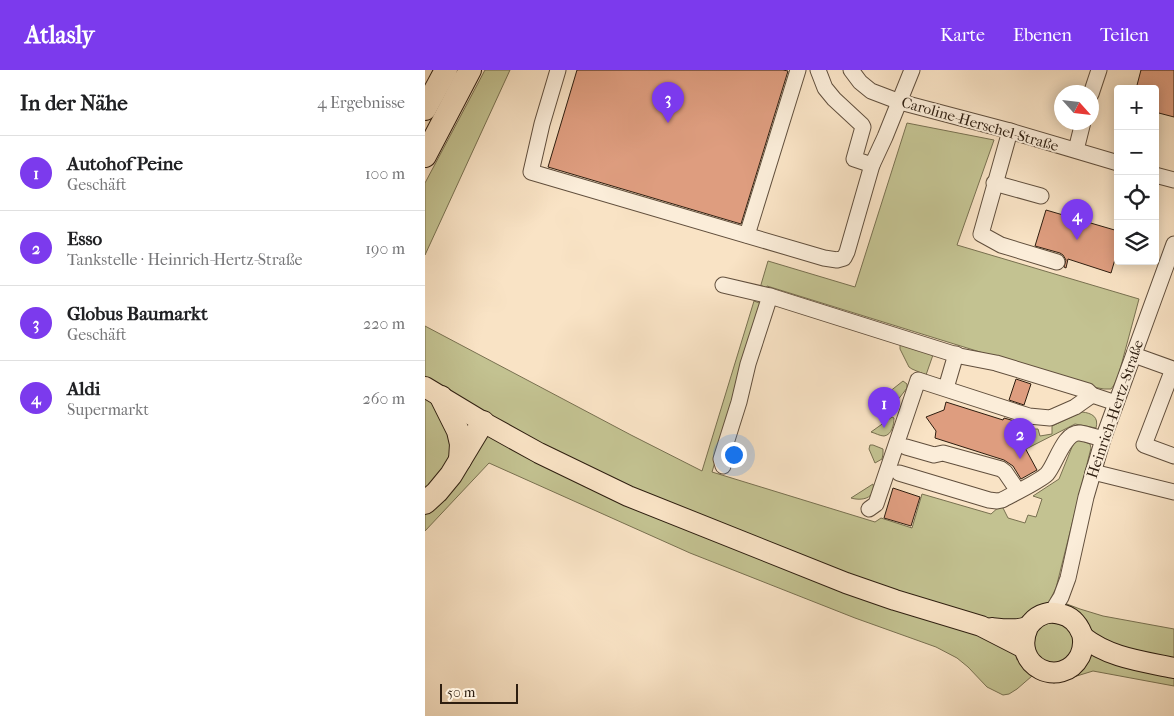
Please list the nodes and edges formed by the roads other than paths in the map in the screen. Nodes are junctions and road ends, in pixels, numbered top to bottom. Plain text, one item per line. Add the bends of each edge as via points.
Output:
1 (446, 70) edge
2 (470, 70) edge
3 (558, 70) edge
4 (798, 70) edge
5 (819, 70) edge
6 (851, 70) edge
7 (912, 70) edge
8 (1099, 70) edge
9 (1094, 85) edge
10 (900, 102) junction
11 (425, 109) edge
12 (1081, 130) edge
13 (1009, 131) junction
14 (1075, 150) junction
15 (425, 156) edge
16 (1114, 162) edge
17 (872, 165) junction
18 (1159, 176) edge
19 (1174, 180) edge
20 (994, 183) junction
21 (1041, 196) dead end
22 (747, 235) junction
23 (1174, 244) edge
24 (1057, 262) dead end
25 (1168, 277) edge
26 (723, 285) dead end
27 (770, 296) junction
28 (956, 354) junction
29 (1134, 354) junction
30 (946, 388) junction
31 (1174, 388) edge
32 (433, 392) edge
33 (1092, 395) junction
34 (1116, 403) junction
35 (1160, 404) junction
36 (483, 422) junction
37 (1103, 439) junction
38 (906, 448) dead end
39 (1174, 456) edge
40 (460, 460) junction
41 (723, 466) dead end
42 (1093, 472) junction
43 (899, 473) dead end
44 (1173, 488) edge
45 (1018, 491) junction
46 (425, 503) edge
47 (869, 509) dead end
48 (1068, 578) junction
49 (1051, 613) junction
50 (1071, 619) junction
51 (981, 626) junction
52 (1028, 627) junction
53 (1083, 637) junction
54 (1024, 648) junction
55 (1124, 657) junction
56 (1077, 660) junction
57 (1174, 668) edge

1 - 11 highway
2 - 15 highway
3 - 22 street via 531,172
4 - 22 street
5 - 17 street via 833,99 863,125 854,159
6 - 10 street, Caroline-Herschel-Straße via 871,91
7 - 10 street
8 - 9 street
10 - 13 street, Caroline-Herschel-Straße
10 - 17 street
12 - 14 street
13 - 14 street, Caroline-Herschel-Straße
13 - 20 street
14 - 16 street, Caroline-Herschel-Straße
17 - 22 street via 844,258 824,258
18 - 19 street
20 - 21 street
20 - 24 street via 981,234 1001,245
23 - 25 street, Heinrich-Hertz-Straße
25 - 29 street, Heinrich-Hertz-Straße
26 - 27 street
27 - 28 street
27 - 41 street via 721,458
28 - 30 street
28 - 33 street via 996,363 1088,391
29 - 34 street, Heinrich-Hertz-Straße
29 - 35 street via 1173,369
30 - 33 street via 1029,416 1050,418
30 - 47 street via 918,380 876,504
31 - 35 street via 1168,404
32 - 36 main road
32 - 40 highway via 459,431
33 - 34 street
34 - 37 street, Heinrich-Hertz-Straße
35 - 39 street via 1145,445
36 - 40 highway
36 - 51 main road via 628,496 846,583
37 - 42 street, Heinrich-Hertz-Straße
37 - 45 street via 1077,432 1071,435 1045,476
38 - 45 street via 934,455 943,453 1001,470
40 - 46 highway
42 - 44 street
42 - 48 street, Heinrich-Hertz-Straße
43 - 45 street via 989,500 1002,500
48 - 49 street, Heinrich-Hertz-Straße
48 - 50 street, Heinrich-Hertz-Straße via 1067,600
49 - 50 main road
49 - 52 main road via 1038,617
50 - 53 main road
51 - 52 main road
51 - 54 main road
52 - 54 main road
53 - 55 main road via 1103,650
53 - 56 main road
54 - 56 main road via 1035,666 1049,672 1065,670
55 - 56 main road
55 - 57 main road

